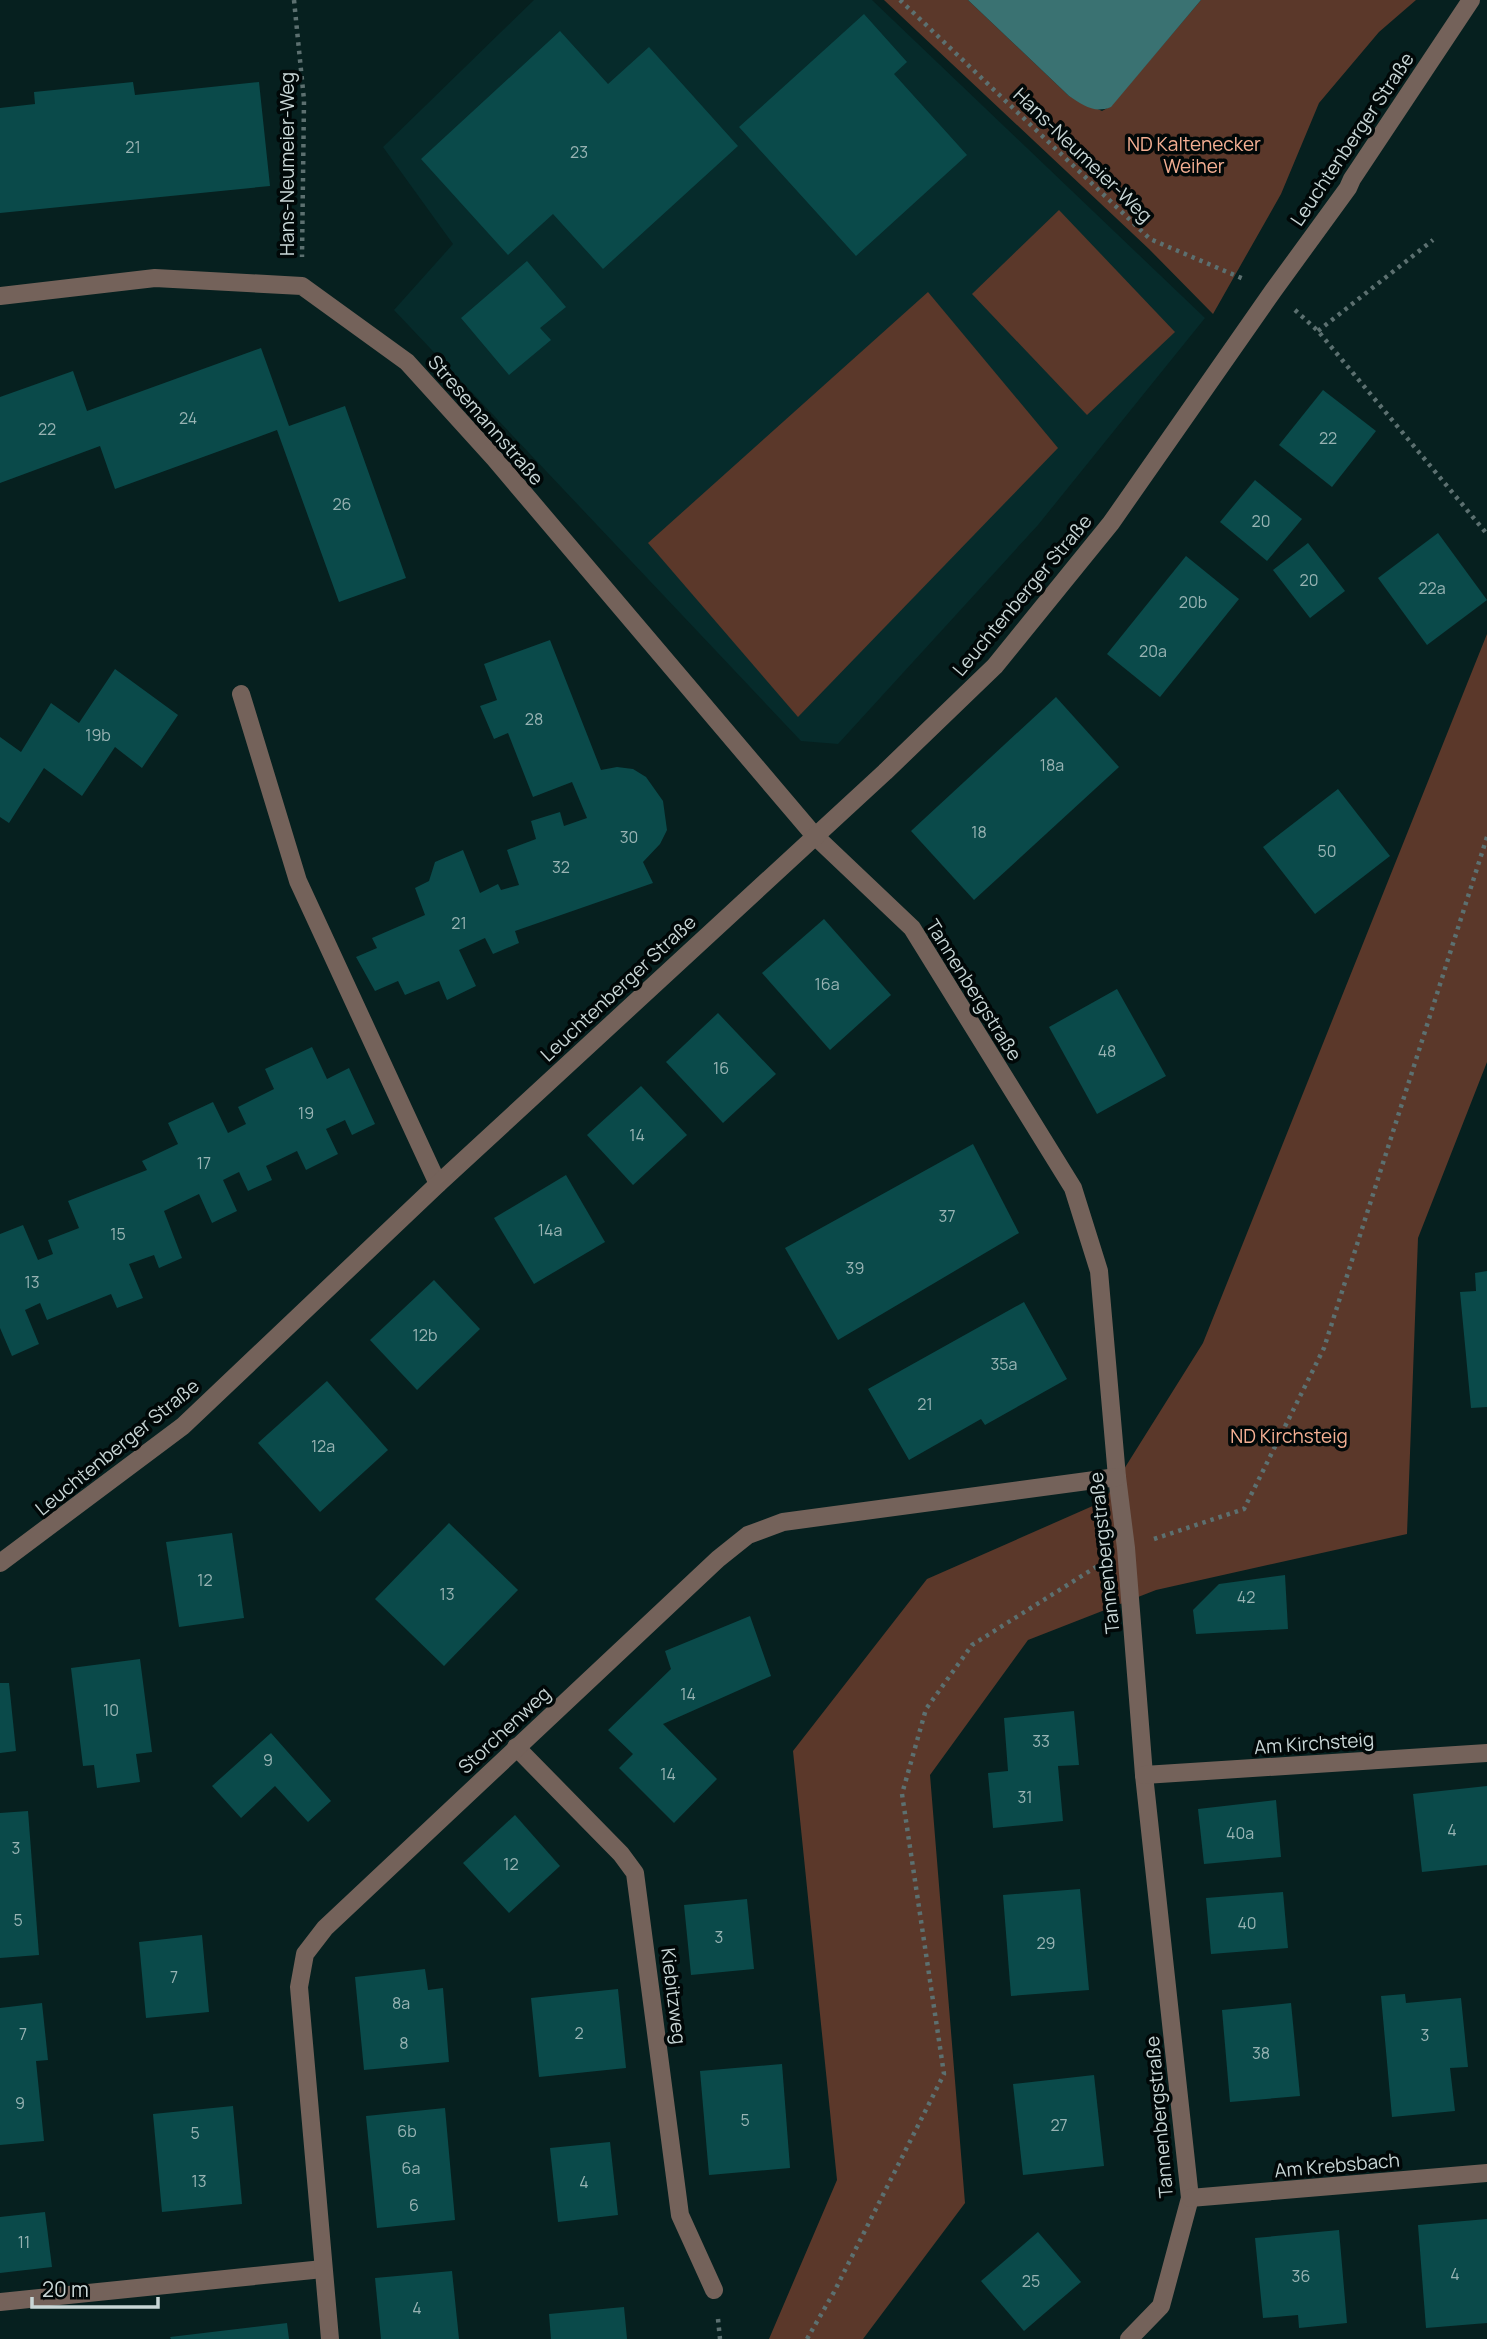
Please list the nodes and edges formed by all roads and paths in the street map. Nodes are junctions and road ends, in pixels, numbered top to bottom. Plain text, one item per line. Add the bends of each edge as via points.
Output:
1 (294, 0) edge
2 (900, 0) edge
3 (1471, 0) edge
4 (1433, 240) dead end
5 (302, 286) junction
6 (1273, 291) junction
7 (0, 296) edge
8 (1318, 331) junction
9 (1487, 534) edge
10 (241, 694) dead end
11 (814, 835) junction
12 (438, 1184) junction
13 (1117, 1477) junction
14 (0, 1563) edge
15 (516, 1747) junction
16 (1487, 1753) edge
17 (1144, 1775) junction
18 (1487, 2173) edge
19 (1190, 2198) junction
20 (323, 2269) junction
21 (714, 2290) dead end
22 (0, 2302) edge
23 (330, 2339) edge
24 (1129, 2339) edge

1 - 5 path, Hans-Neumeier-Weg via 304,100
2 - 6 path, Hans-Neumeier-Weg via 1150,239
3 - 6 street, Leuchtenberger Straße via 1348,188
4 - 8 path
5 - 7 street via 155,278
5 - 11 street, Stresemannstraße via 407,362
6 - 8 path, Hans-Neumeier-Weg
6 - 11 street, Leuchtenberger Straße via 1111,523 995,666
8 - 9 path, Hans-Neumeier-Weg
10 - 12 street via 298,881
11 - 12 street, Leuchtenberger Straße
11 - 13 street, Tannenbergstraße via 912,928 1073,1188 1099,1271
12 - 14 street, Leuchtenberger Straße via 183,1426
13 - 15 street, Storchenweg via 783,1522 748,1535
13 - 17 street, Tannenbergstraße
15 - 20 street, Storchenweg via 325,1928 306,1954 299,1987
15 - 21 street, Kiebitzweg via 635,1873 680,2215
16 - 17 street, Am Kirchsteig
17 - 19 street, Tannenbergstraße
18 - 19 street, Am Krebsbach
19 - 24 street, Tannenbergstraße via 1161,2306
20 - 22 street
20 - 23 street, Storchenweg

